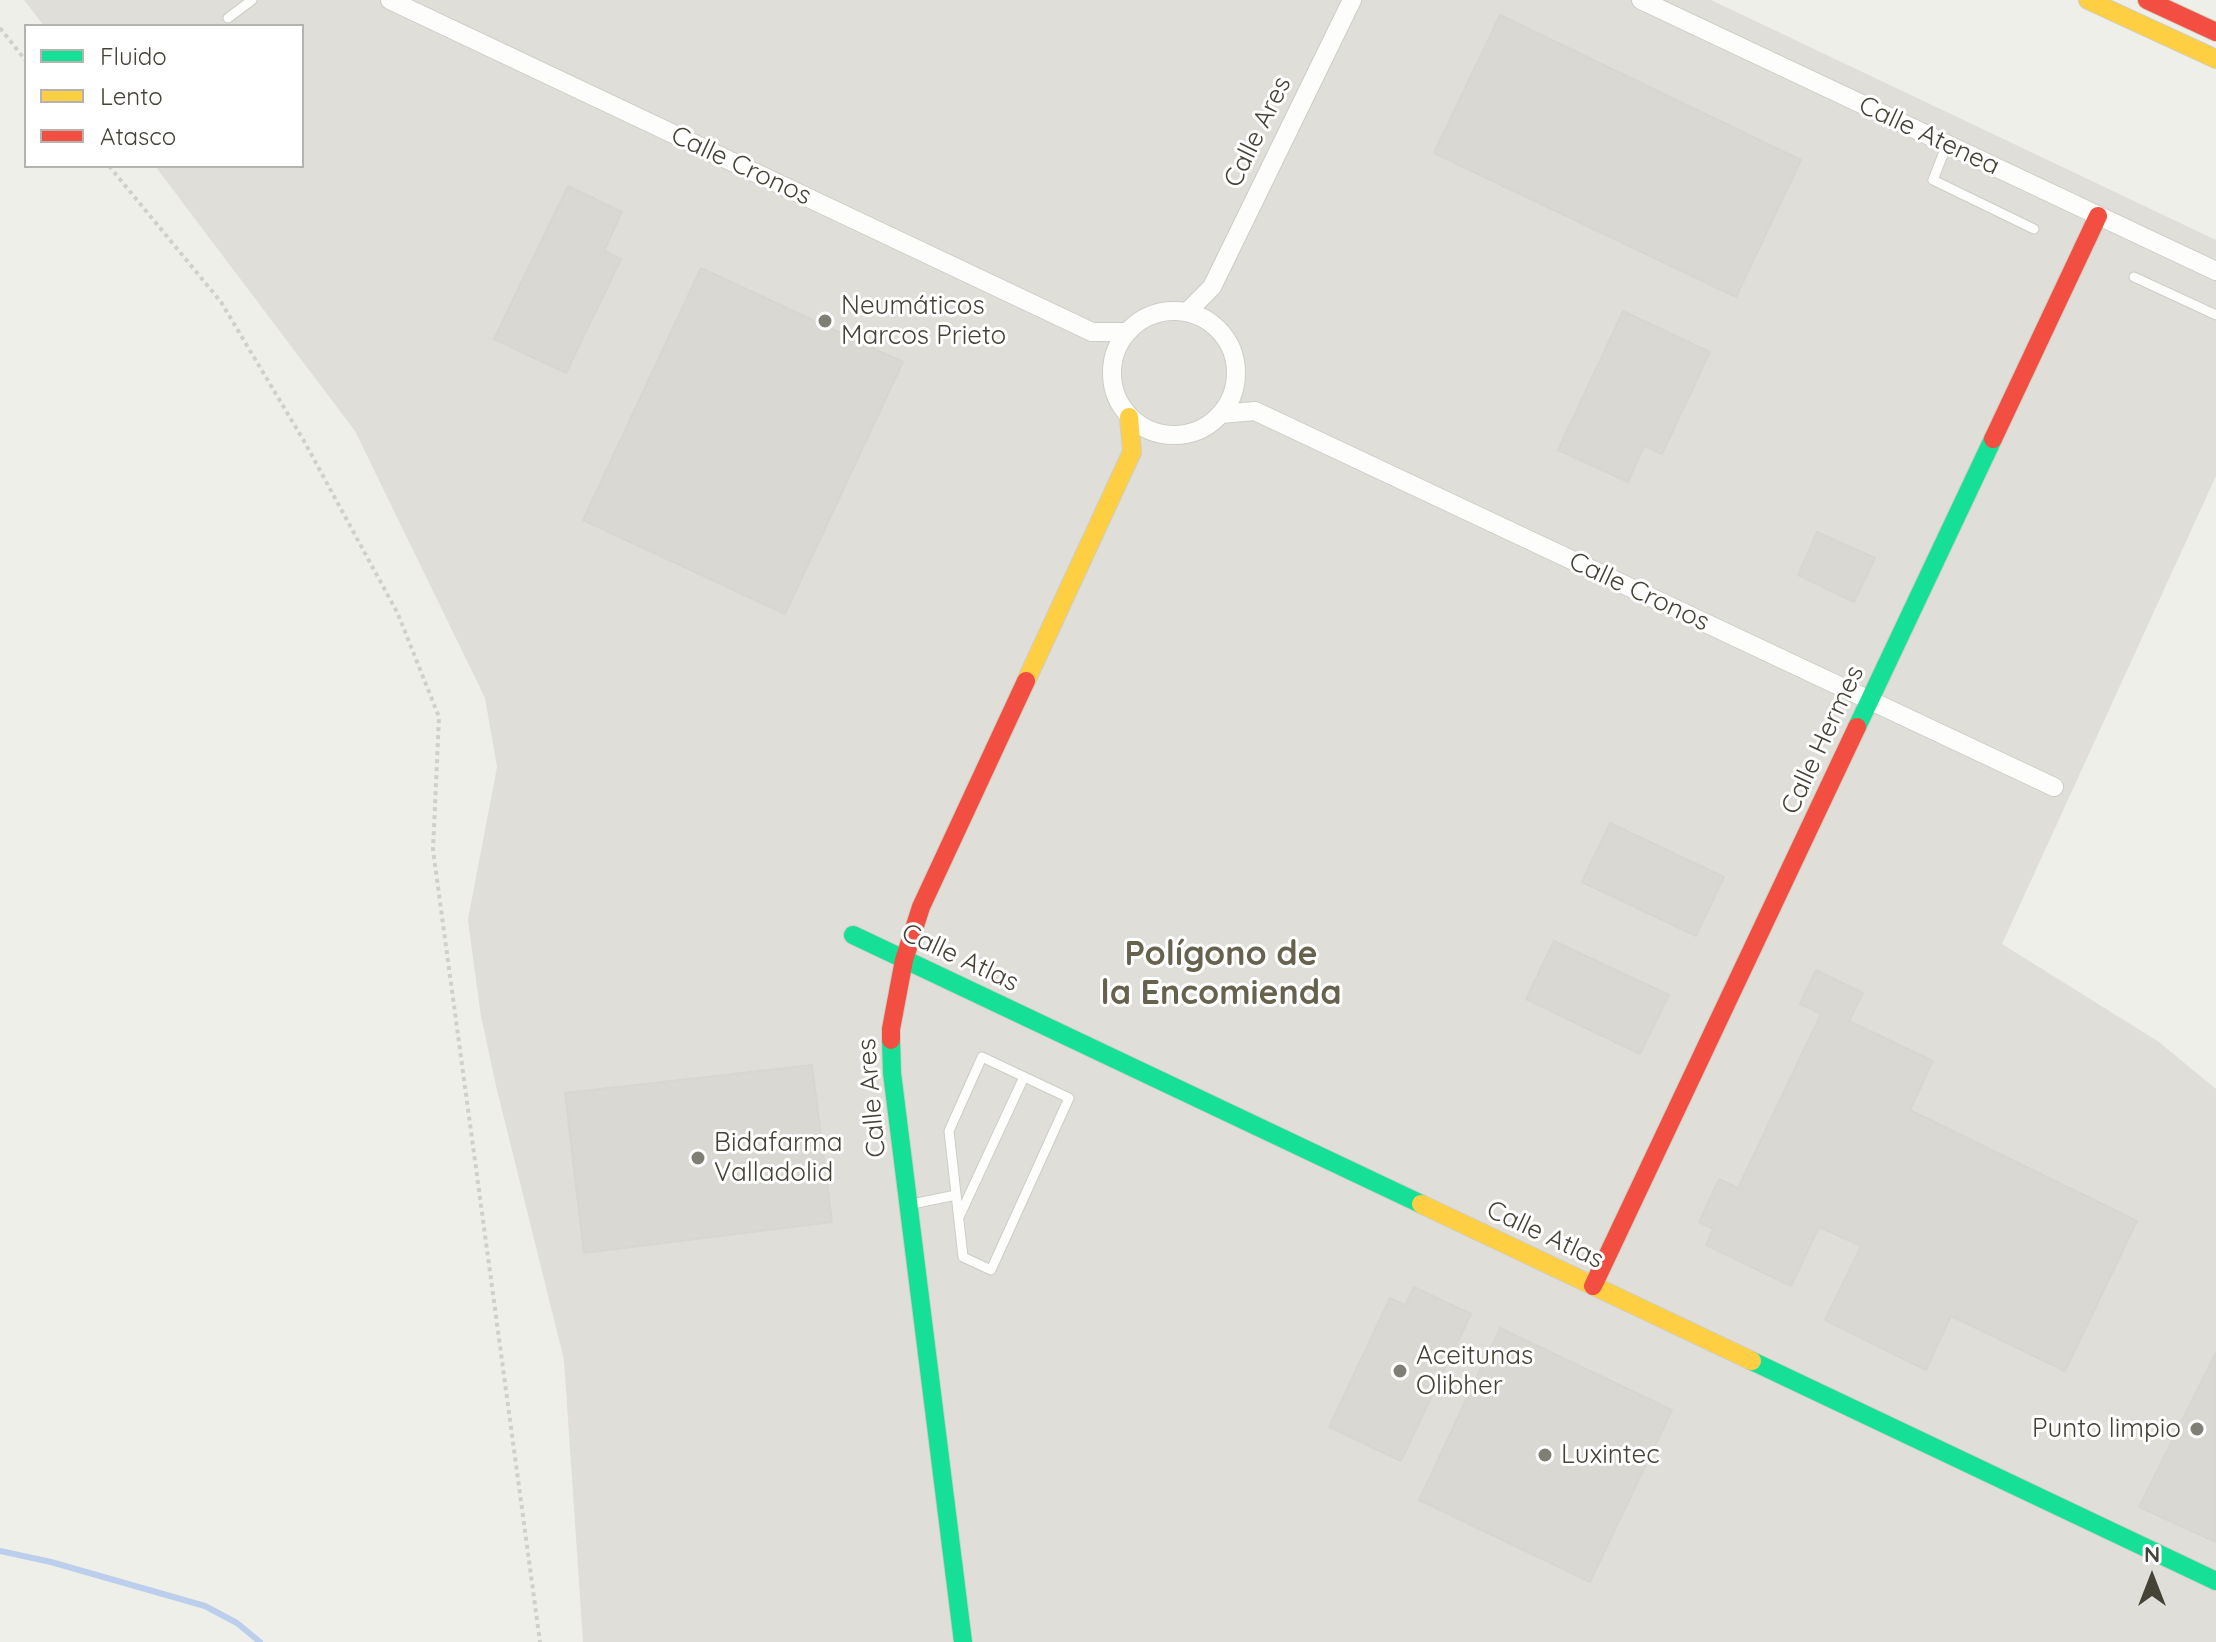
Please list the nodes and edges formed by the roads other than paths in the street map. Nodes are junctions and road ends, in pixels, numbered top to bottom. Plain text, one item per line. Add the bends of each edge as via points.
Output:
1 (252, 0) edge
2 (1352, 0) edge
3 (1641, 0) edge
4 (2088, 0) edge
5 (2147, 0) edge
6 (401, 2) edge
7 (228, 18) dead end
8 (2216, 32) edge
9 (2216, 59) edge
10 (1947, 144) junction
11 (2098, 216) junction
12 (2034, 229) dead end
13 (2216, 271) edge
14 (2134, 277) dead end
15 (1212, 287) junction
16 (1187, 312) junction
17 (2216, 315) edge
18 (1215, 327) junction
19 (1092, 332) junction
20 (1127, 332) junction
21 (1112, 364) junction
22 (1235, 384) junction
23 (1255, 411) junction
24 (1221, 414) junction
25 (1129, 417) junction
26 (1158, 434) junction
27 (1132, 452) junction
28 (1870, 701) junction
29 (2054, 787) dead end
30 (853, 935) dead end
31 (904, 960) junction
32 (1024, 1077) junction
33 (956, 1195) junction
34 (908, 1204) junction
35 (959, 1217) junction
36 (1593, 1286) junction
37 (2216, 1581) edge
38 (963, 1642) edge

1 - 7 lane
2 - 15 street, Calle Ares
3 - 10 street, Calle Atenea
4 - 9 street
5 - 8 street
6 - 19 street, Calle Cronos
10 - 11 street, Calle Atenea
10 - 12 lane via 1933,180
11 - 13 street, Calle Atenea
11 - 28 street, Calle Hermes
14 - 17 lane
15 - 16 street, Calle Ares
15 - 18 street
16 - 18 street
16 - 20 street via 1154,314
18 - 22 street via 1233,353
19 - 20 street, Calle Cronos
19 - 21 street
20 - 21 street
21 - 25 street via 1117,401
22 - 23 street
22 - 24 street
23 - 24 street
23 - 28 street, Calle Cronos
24 - 26 street via 1199,431
25 - 26 street
25 - 27 street, Calle Ares
26 - 27 street
27 - 31 street, Calle Ares via 921,907
28 - 29 street, Calle Cronos
28 - 36 street, Calle Hermes
30 - 31 street, Calle Atlas
31 - 34 street, Calle Ares via 891,1029
31 - 36 street, Calle Atlas
32 - 33 lane via 982,1057 949,1131
32 - 35 lane
32 - 35 lane via 1069,1098 991,1270 963,1257
33 - 34 lane
33 - 35 lane
34 - 38 street, Calle Ares
36 - 37 street, Calle Atlas

